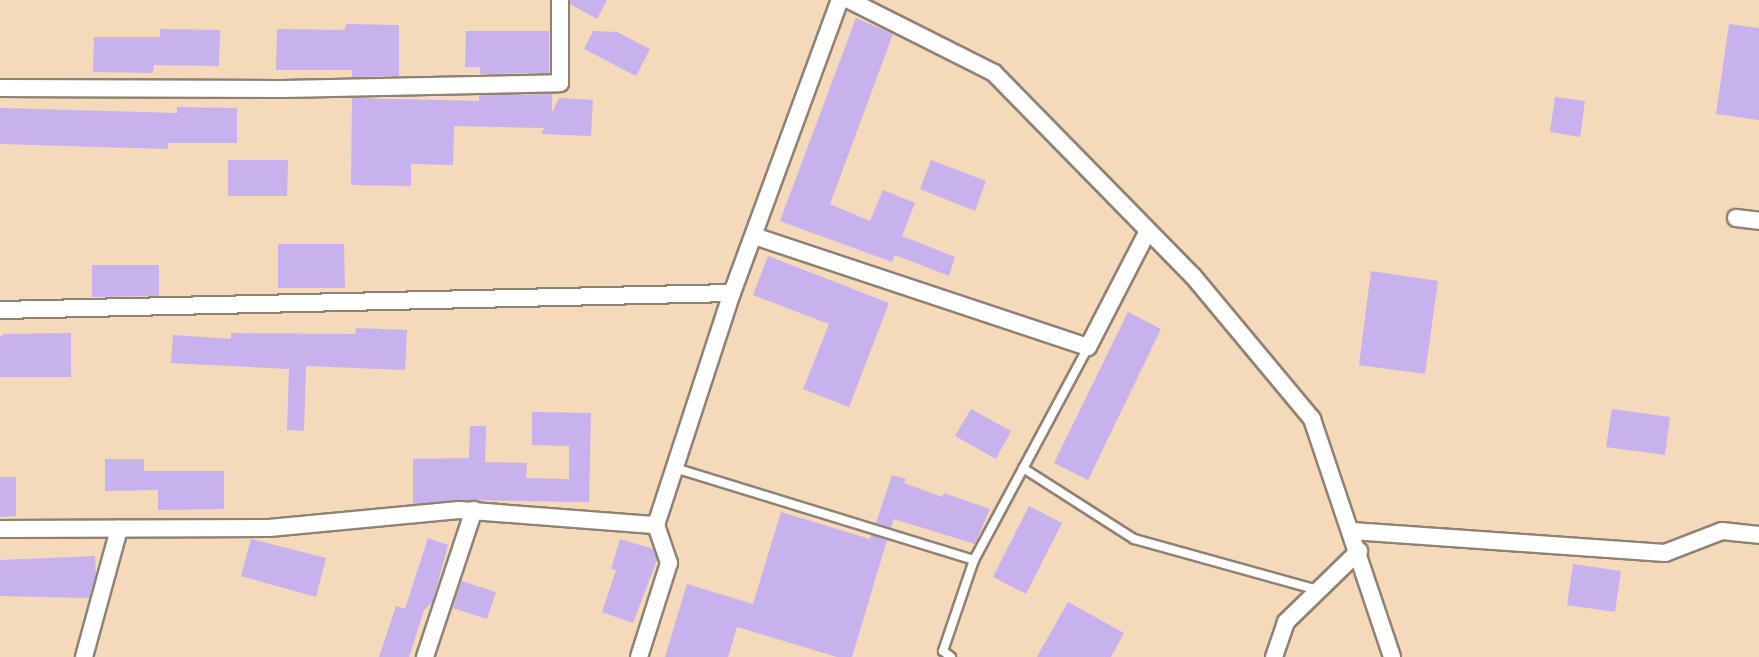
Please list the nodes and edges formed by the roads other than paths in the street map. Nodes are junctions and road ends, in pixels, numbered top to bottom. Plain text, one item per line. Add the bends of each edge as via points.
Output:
1 (560, 0) edge
2 (840, 0) edge
3 (849, 0) edge
4 (0, 88) edge
5 (1736, 218) dead end
6 (1759, 220) edge
7 (1148, 231) junction
8 (754, 236) junction
9 (732, 293) junction
10 (0, 310) edge
11 (1088, 347) junction
12 (675, 468) junction
13 (1023, 468) junction
14 (474, 510) junction
15 (656, 525) junction
16 (0, 529) edge
17 (119, 529) junction
18 (1352, 531) junction
19 (1759, 535) edge
20 (1359, 551) junction
21 (974, 560) junction
22 (1318, 591) junction
23 (84, 657) edge
24 (425, 657) edge
25 (639, 657) edge
26 (951, 657) edge
27 (1274, 657) edge
28 (1392, 657) edge

1 - 4 street via 560,83 283,89
2 - 8 street
3 - 7 street via 994,73
5 - 6 street
7 - 11 street
7 - 18 street via 1193,276 1312,419
8 - 9 street
8 - 11 street
9 - 10 street
9 - 12 street
11 - 13 lane
12 - 15 street
12 - 21 lane
13 - 21 lane
13 - 22 lane via 1134,539
14 - 15 street
14 - 17 street via 269,528
14 - 24 street
15 - 25 street via 669,563
16 - 17 street
17 - 23 street
18 - 19 street via 1665,553 1722,531
18 - 20 street
20 - 22 street
20 - 28 street
21 - 26 lane via 943,651
22 - 27 street via 1286,622

